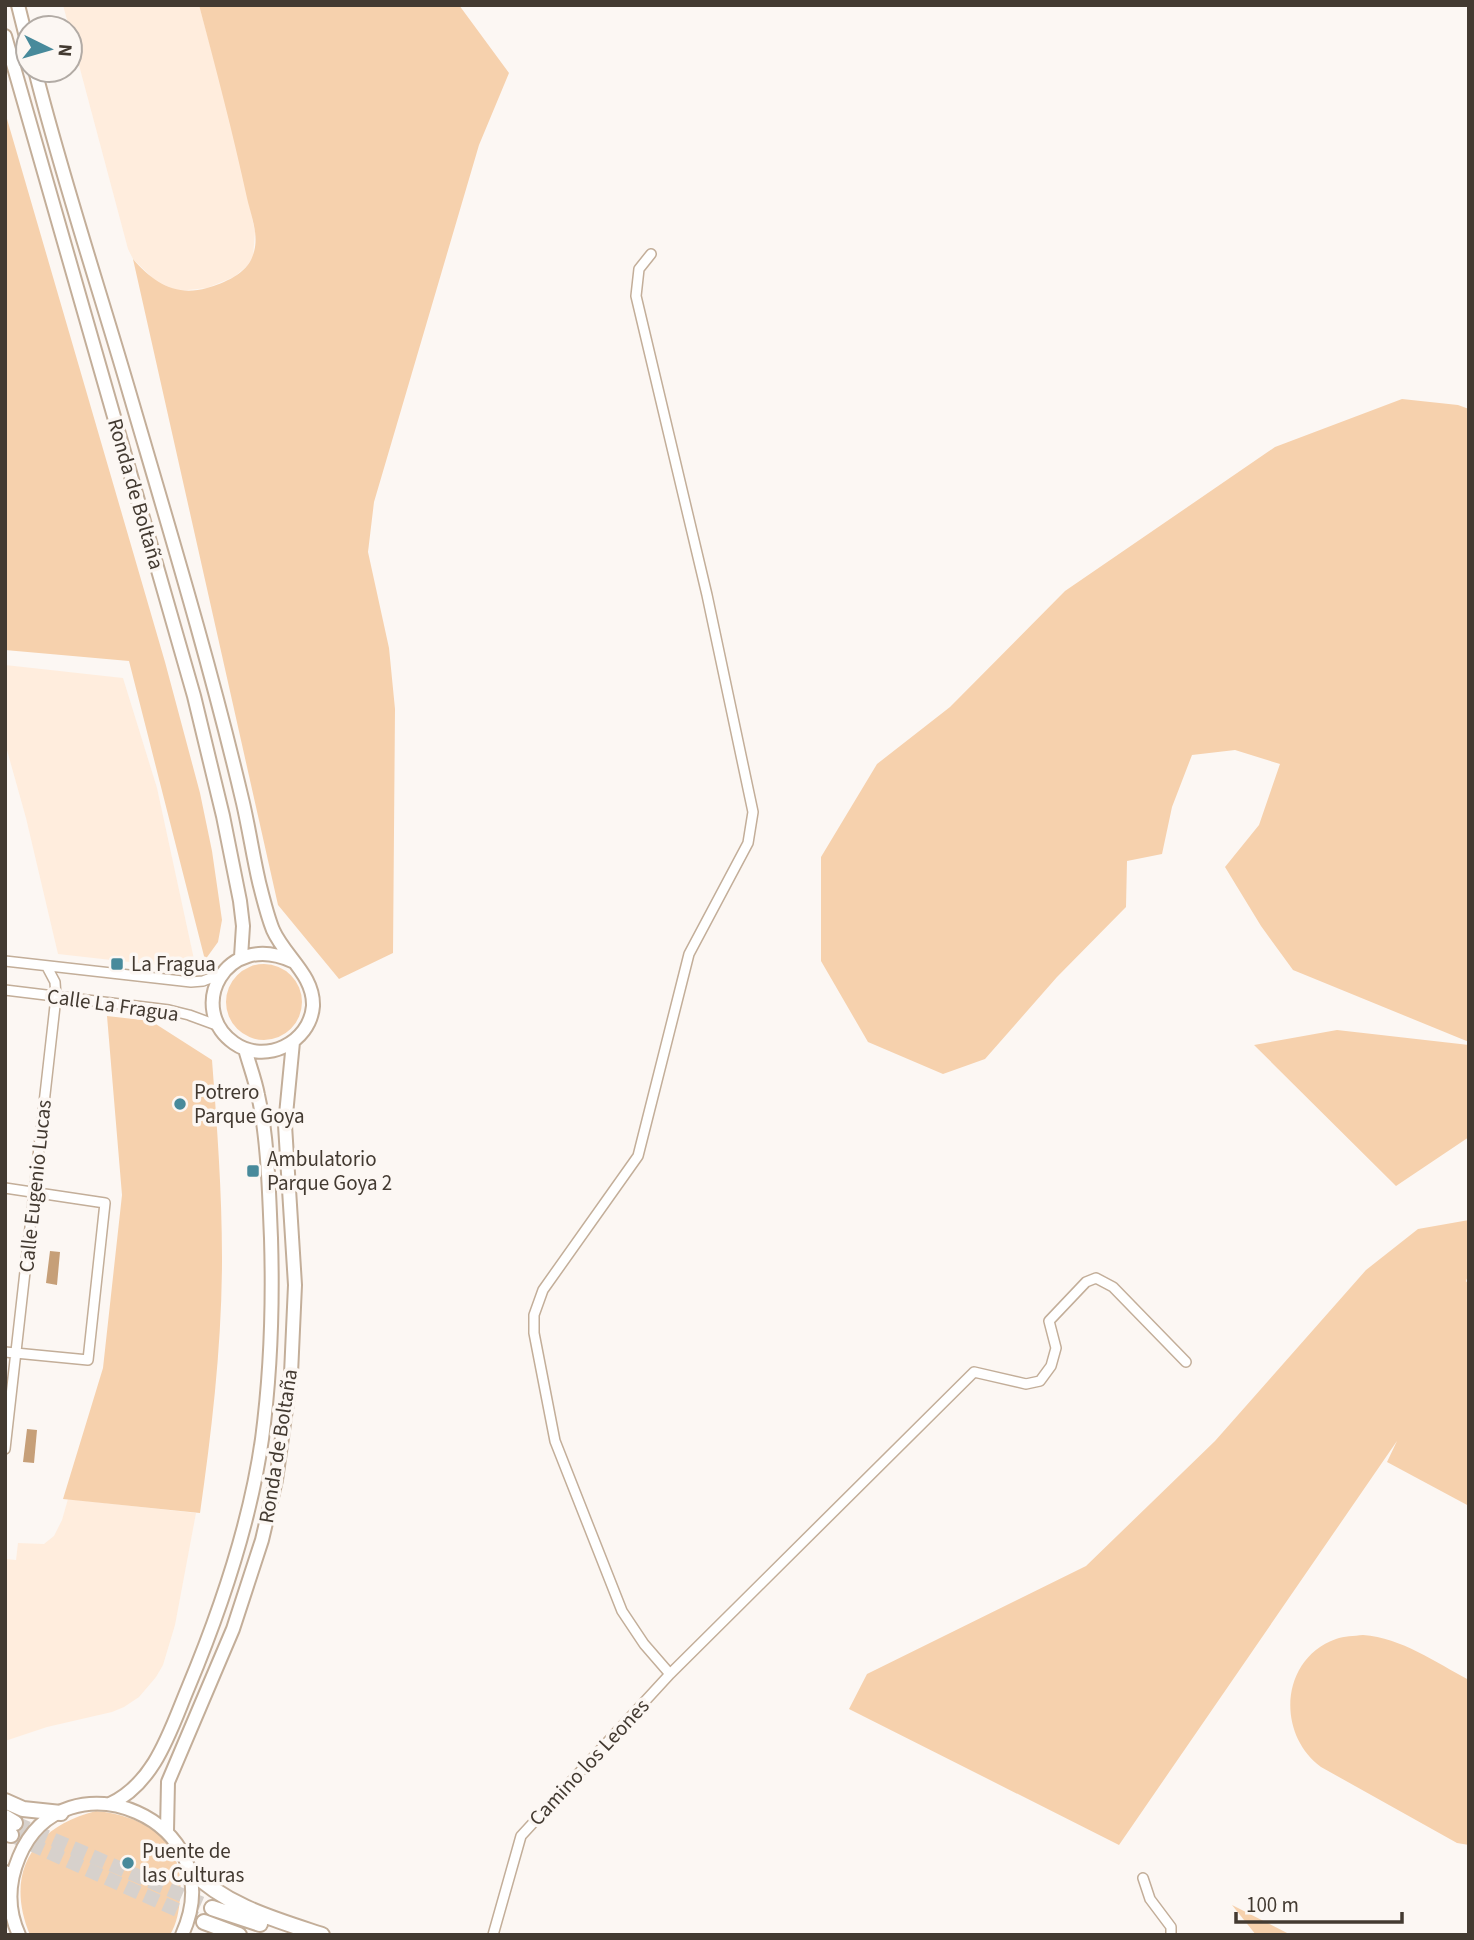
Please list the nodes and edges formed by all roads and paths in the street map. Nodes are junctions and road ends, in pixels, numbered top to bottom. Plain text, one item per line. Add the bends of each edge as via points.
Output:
1 (5, 36) edge
2 (38, 84) edge
3 (650, 254) dead end
4 (241, 957) junction
5 (5, 961) edge
6 (292, 961) junction
7 (47, 967) junction
8 (222, 974) junction
9 (5, 990) edge
10 (56, 997) junction
11 (219, 1026) junction
12 (293, 1042) junction
13 (245, 1049) junction
14 (5, 1188) edge
15 (34, 1193) junction
16 (5, 1352) edge
17 (16, 1353) junction
18 (1186, 1362) dead end
19 (5, 1449) edge
20 (670, 1674) junction
21 (5, 1801) edge
22 (110, 1804) junction
23 (61, 1813) junction
24 (167, 1831) junction
25 (189, 1869) junction
26 (1143, 1878) dead end
27 (8, 1885) edge
28 (212, 1908) tunnel mouth
29 (204, 1922) tunnel mouth
30 (19, 1935) edge
31 (183, 1935) edge
32 (239, 1935) edge
33 (294, 1935) edge
34 (322, 1935) edge
35 (493, 1935) edge
36 (1171, 1935) edge

1 - 4 main road, Ronda de Boltaña via 194,696 240,901
2 - 6 main road, Ronda de Boltaña via 197,630 273,930
3 - 20 street via 639,269 636,296 753,813 748,843 689,954 638,1156 542,1290 534,1333 555,1441 622,1611
4 - 6 main road via 267,952
4 - 8 main road
5 - 7 street, Calle La Fragua
6 - 12 main road, Ronda de Boltaña via 309,982 313,1008 310,1021
7 - 8 street, Calle La Fragua via 191,982
7 - 10 street, Calle Eugenio Lucas
8 - 11 main road via 213,999
9 - 10 street, Calle La Fragua
10 - 11 street, Calle La Fragua via 169,1010
10 - 15 street, Calle Eugenio Lucas
11 - 13 main road
12 - 13 main road via 278,1050
12 - 24 main road, Ronda de Boltaña via 285,1125 295,1285 291,1374 276,1480 233,1629 171,1774
13 - 22 main road, Ronda de Boltaña via 262,1112 270,1217 272,1323 262,1440 229,1576 198,1665 147,1776
14 - 15 street
15 - 17 street, Calle Eugenio Lucas
15 - 17 street via 105,1203 88,1360
16 - 17 street
17 - 19 street, Calle Eugenio Lucas
18 - 20 street, Camino los Leones via 1112,1287 1096,1278 1086,1282 1049,1321 1056,1348 1040,1381 1026,1384 974,1372
20 - 35 street, Camino los Leones via 521,1836
21 - 23 highway via 23,1809
22 - 23 main road
22 - 24 main road via 137,1812
23 - 27 main road via 32,1835
24 - 25 main road
25 - 31 main road via 191,1906
25 - 34 highway via 230,1901
26 - 36 street via 1150,1899 1171,1927
27 - 30 main road
28 - 33 highway
29 - 32 highway

